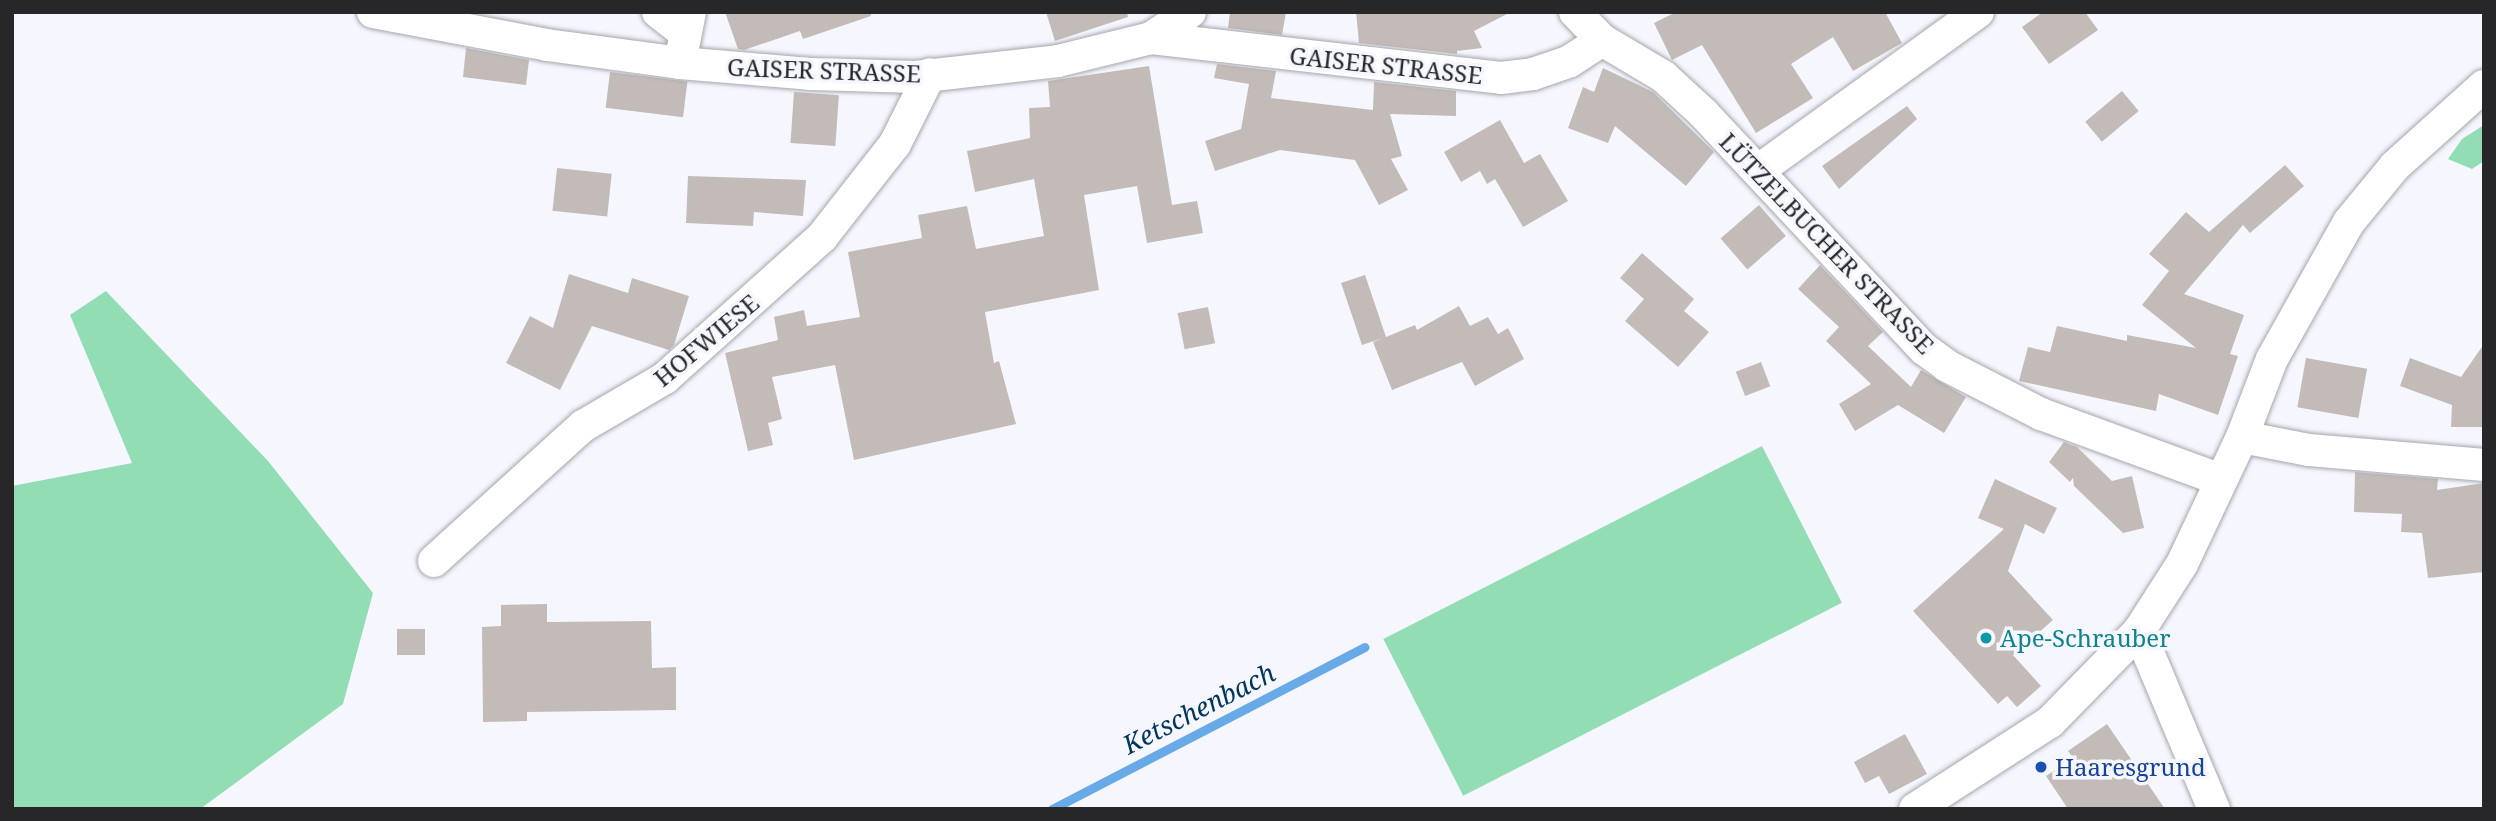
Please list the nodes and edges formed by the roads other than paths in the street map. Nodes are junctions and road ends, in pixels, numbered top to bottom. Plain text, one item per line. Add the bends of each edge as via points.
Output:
1 (373, 12) edge
2 (658, 12) edge
3 (1190, 12) edge
4 (1575, 12) edge
5 (1978, 12) edge
6 (685, 36) edge
7 (1150, 38) junction
8 (1602, 40) junction
9 (930, 74) junction
10 (2484, 86) edge
11 (1759, 170) junction
12 (2242, 437) junction
13 (2484, 465) edge
14 (2221, 480) junction
15 (434, 561) dead end
16 (2139, 631) junction
17 (1915, 809) edge
18 (2214, 809) edge

1 - 6 street, GAISER STRASSE via 547,45
2 - 6 street
3 - 7 street
4 - 8 street, LÜTZELBUCHER STRASSE
5 - 11 street
6 - 9 street, GAISER STRASSE via 810,74
7 - 8 street, GAISER STRASSE via 1501,78 1570,61
7 - 9 street, GAISER STRASSE via 1058,61
8 - 11 street, LÜTZELBUCHER STRASSE via 1664,77
9 - 15 street, HOFWIESE via 895,144 822,237 666,378 583,426
10 - 12 street via 2395,166 2349,222 2278,348
11 - 14 street, LÜTZELBUCHER STRASSE via 1924,349 1947,366 2041,414
12 - 13 street via 2309,450
12 - 14 street
14 - 16 street via 2182,564
16 - 17 street via 2050,722
16 - 18 street

